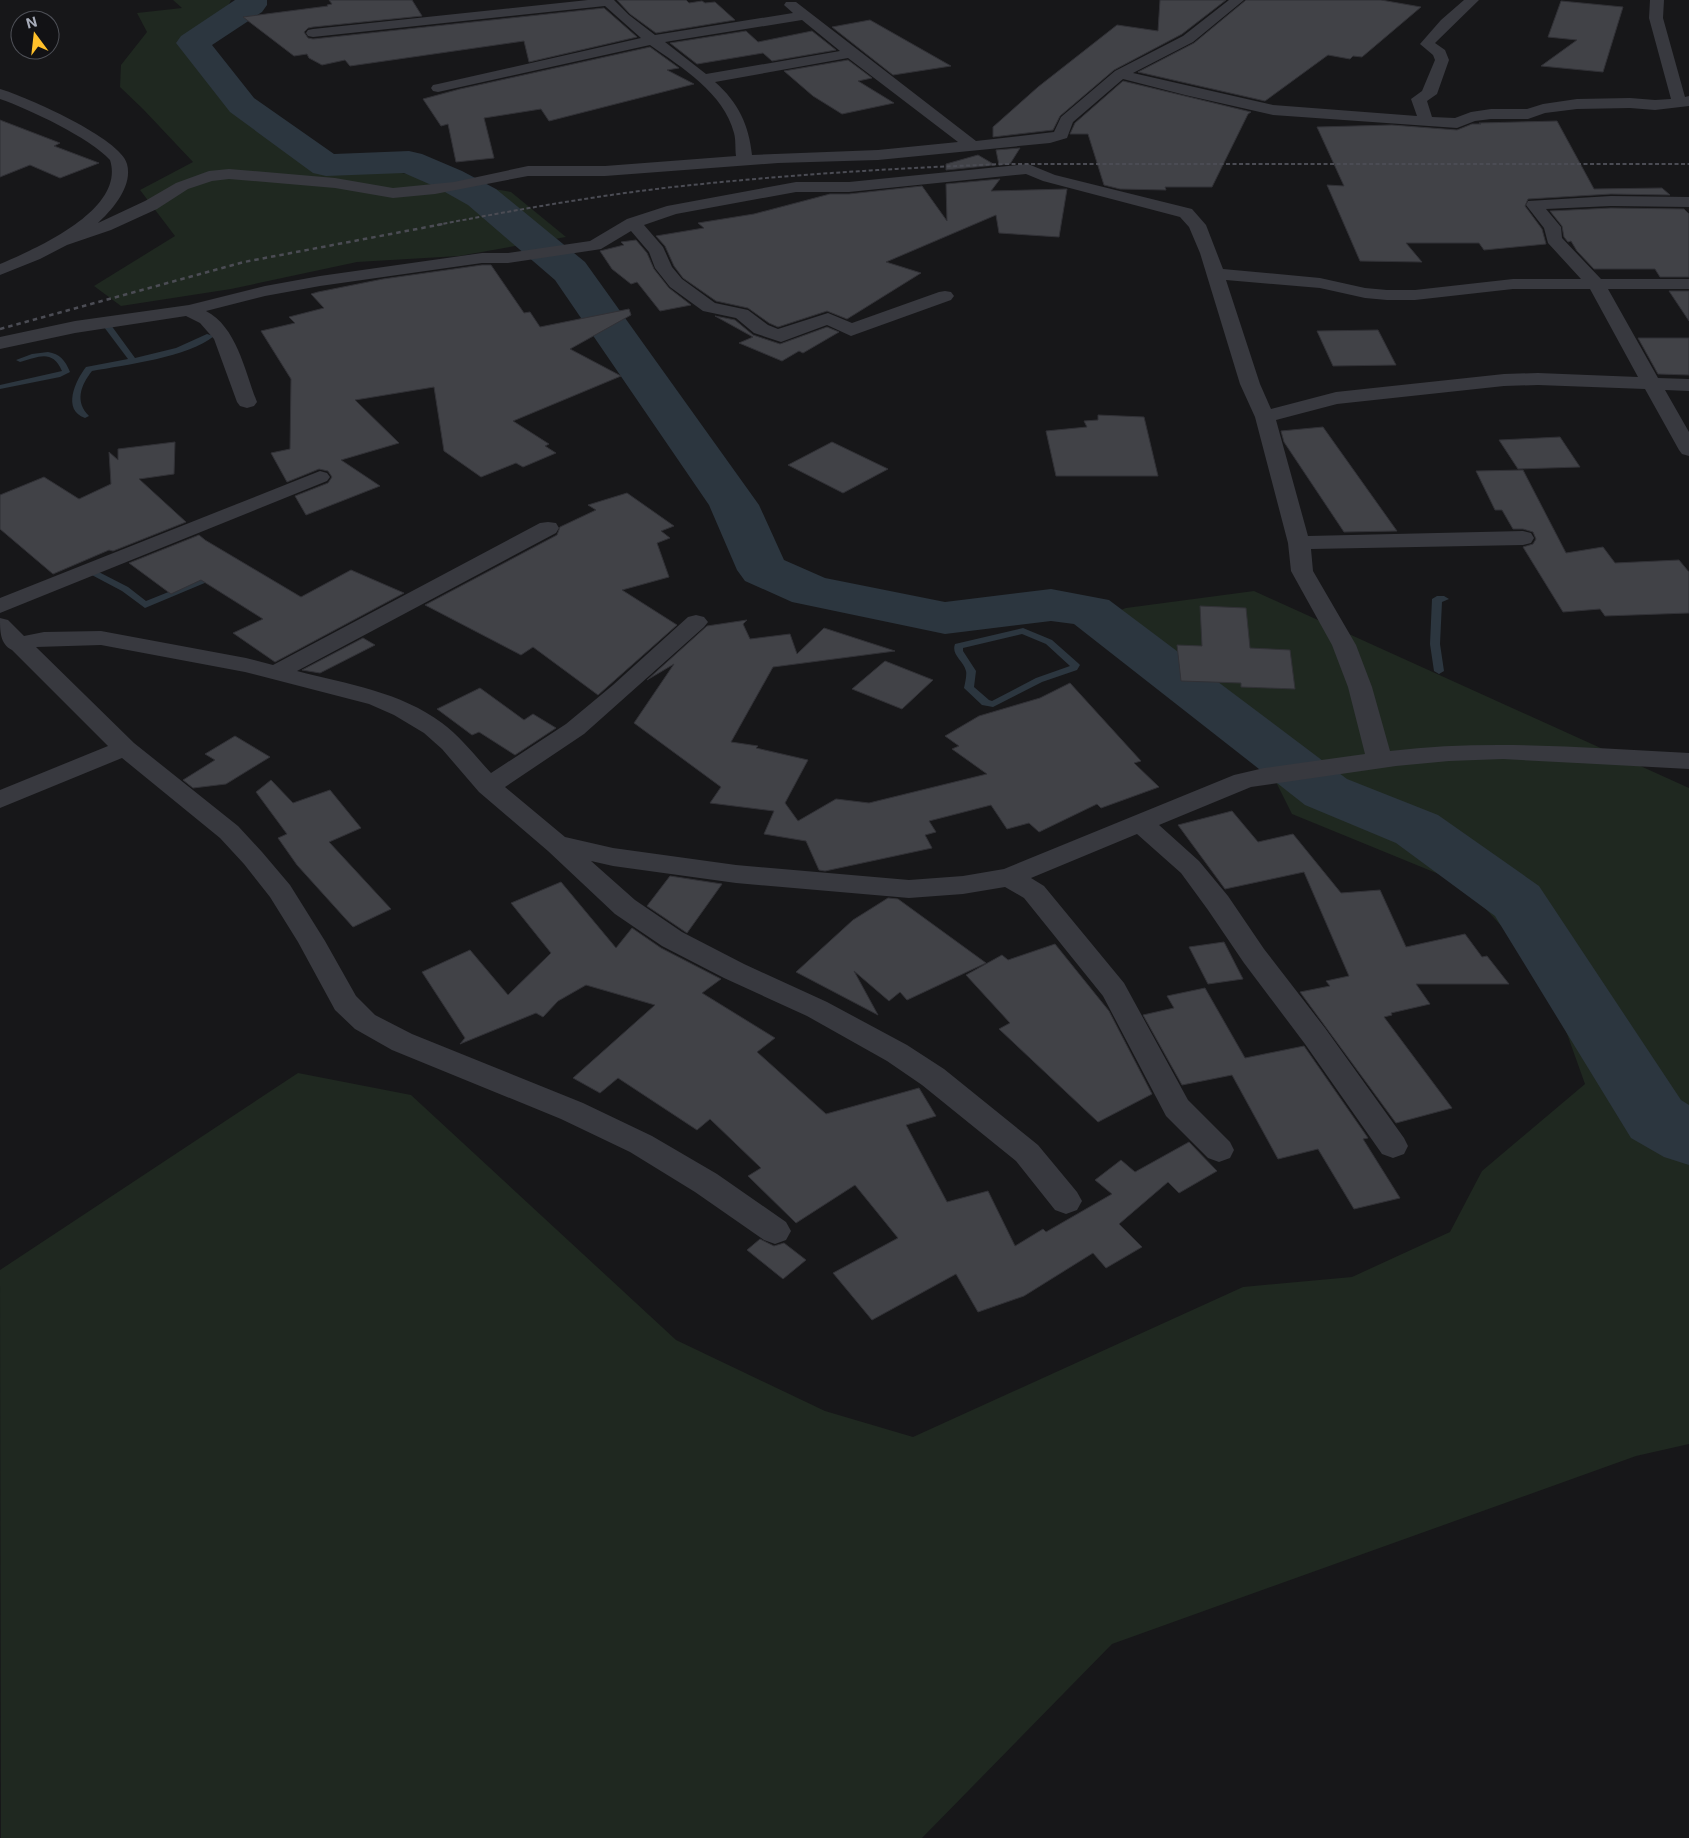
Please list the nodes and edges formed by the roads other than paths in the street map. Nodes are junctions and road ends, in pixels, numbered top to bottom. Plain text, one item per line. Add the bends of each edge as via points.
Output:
1 (784, 0) edge
2 (1237, 0) edge
3 (1472, 0) edge
4 (1656, 0) edge
5 (607, 1) edge
6 (805, 15) junction
7 (313, 33) dead end
8 (652, 40) junction
9 (851, 53) junction
10 (1120, 74) junction
11 (704, 79) junction
12 (438, 88) dead end
13 (0, 94) edge
14 (1684, 101) edge
15 (1426, 121) junction
16 (973, 146) junction
17 (744, 160) junction
18 (1689, 202) edge
19 (633, 223) junction
20 (65, 240) junction
21 (0, 270) edge
22 (1216, 274) junction
23 (1595, 283) junction
24 (1689, 284) edge
25 (945, 296) dead end
26 (190, 310) junction
27 (0, 343) edge
28 (1654, 384) junction
29 (1689, 385) edge
30 (247, 402) dead end
31 (1265, 416) junction
32 (1689, 450) edge
33 (320, 477) dead end
34 (548, 528) dead end
35 (1523, 538) dead end
36 (1299, 543) junction
37 (0, 606) edge
38 (696, 622) dead end
39 (0, 625) edge
40 (18, 644) junction
41 (276, 673) junction
42 (125, 748) junction
43 (1379, 761) junction
44 (1689, 761) edge
45 (488, 786) junction
46 (0, 800) edge
47 (1140, 823) junction
48 (556, 844) junction
49 (1009, 876) junction
50 (1393, 1146) dead end
51 (1219, 1150) dead end
52 (1066, 1201) dead end
53 (775, 1231) dead end

1 - 6 street
2 - 10 street via 1188,39
3 - 15 street via 1427,44 1440,53 1442,60 1429,94 1419,99
4 - 14 street via 1656,18 1669,70
5 - 7 street
5 - 8 street
6 - 8 street
6 - 9 street
8 - 11 street
8 - 12 street
9 - 11 street
9 - 16 street
10 - 15 street via 1273,110
10 - 16 street via 1066,120 1061,135
11 - 17 street via 719,94 740,129 745,143
13 - 20 street via 58,119 118,159 120,173 116,192 100,211
14 - 15 street via 1655,105 1577,104 1528,114 1471,117 1457,123
16 - 17 street via 878,155
17 - 20 street via 633,170 528,171 435,190 394,192 229,174 209,176 182,186 151,205 113,222
18 - 23 street via 1611,201 1534,205 1552,227 1554,239
19 - 22 street via 673,210 796,187 849,187 1028,169 1049,178 1186,213 1197,225
19 - 25 street via 683,289 709,307 742,314 761,330 781,336 828,318 851,330
19 - 26 street via 595,245 320,281 265,290
20 - 21 street
22 - 23 street via 1320,283 1387,295 1425,294 1495,285
22 - 31 street via 1250,384
23 - 24 street
23 - 28 street
26 - 27 street via 75,327
26 - 30 street via 207,320 223,338
28 - 29 street
28 - 31 street via 1504,380 1336,398
28 - 32 street
31 - 36 street
33 - 37 street
34 - 41 street
35 - 36 street
36 - 43 street via 1302,571 1344,645 1360,687
38 - 45 street via 574,730
39 - 40 street
40 - 41 street via 44,639 101,638 205,656
40 - 42 street
41 - 45 street via 378,699 403,710 433,728
42 - 46 street
42 - 53 street via 229,832 253,858 280,891 345,1003 366,1022 402,1042 572,1111 641,1144 706,1183
43 - 44 street via 1477,752
43 - 47 street via 1243,781
45 - 48 street
47 - 49 street
47 - 50 street via 1190,867
48 - 49 street via 613,857 736,874 909,889 963,885
48 - 52 street via 625,908 672,938 817,1009 933,1077 1027,1153
49 - 51 street via 1034,892 1114,990 1178,1108

